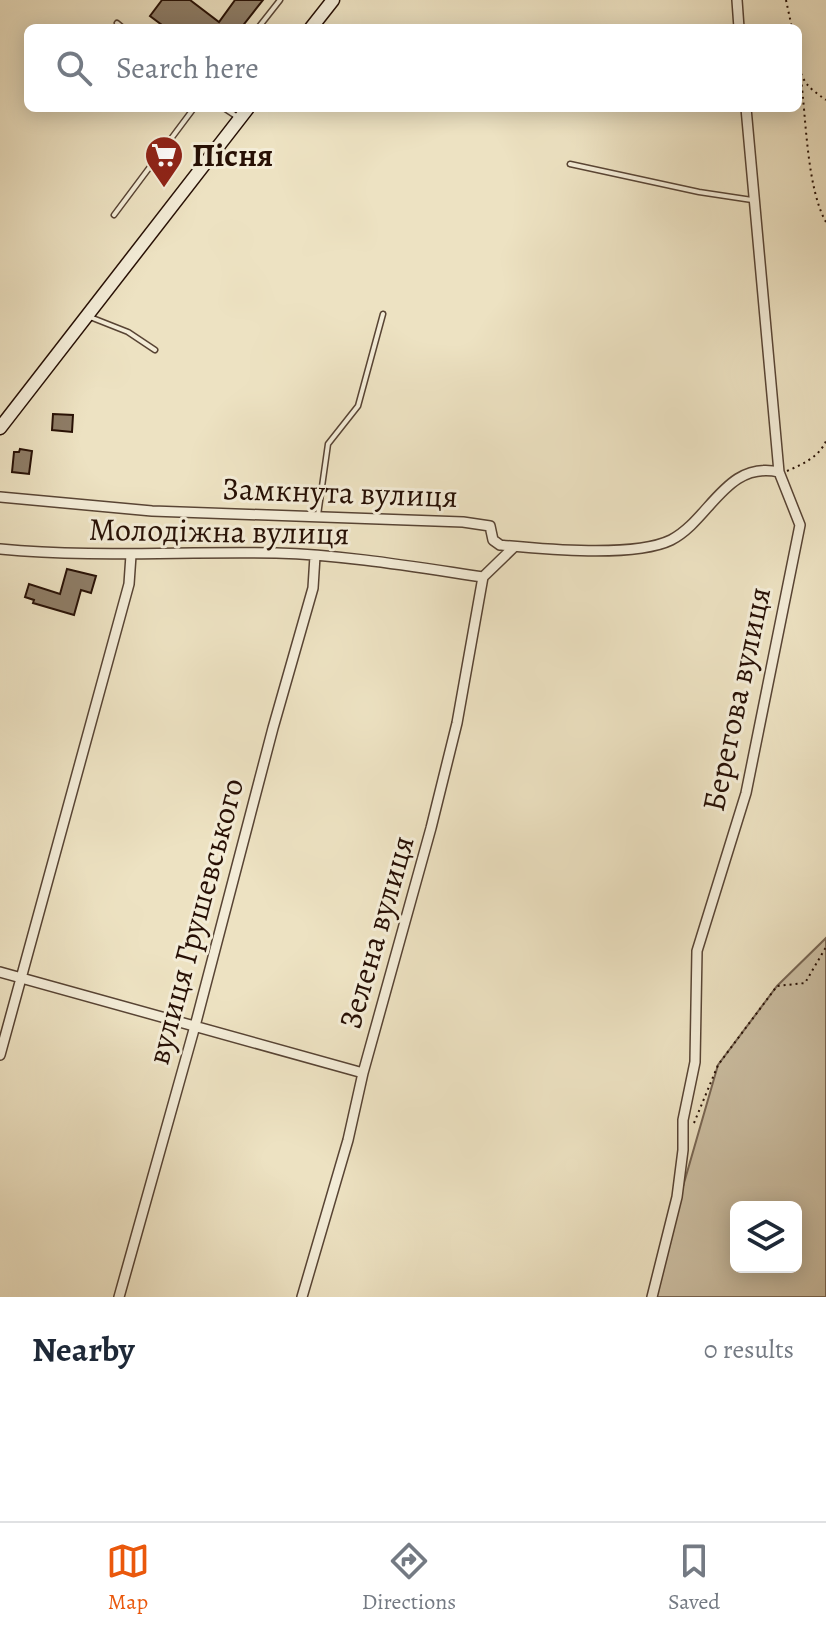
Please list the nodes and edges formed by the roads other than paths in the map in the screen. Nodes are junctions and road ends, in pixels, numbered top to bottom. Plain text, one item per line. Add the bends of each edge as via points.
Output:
1 (280, 0) edge
2 (737, 0) edge
3 (327, 2) edge
4 (261, 24) edge
5 (313, 24) edge
6 (739, 24) edge
7 (191, 112) edge
8 (746, 112) edge
9 (244, 113) edge
10 (570, 164) dead end
11 (755, 201) junction
12 (114, 215) dead end
13 (383, 314) dead end
14 (86, 316) junction
15 (155, 350) dead end
16 (0, 428) edge
17 (779, 472) junction
18 (0, 497) edge
19 (318, 515) junction
20 (514, 547) junction
21 (0, 549) edge
22 (131, 555) junction
23 (315, 556) junction
24 (483, 577) junction
25 (0, 972) edge
26 (21, 978) junction
27 (195, 1026) junction
28 (0, 1055) edge
29 (363, 1073) junction
30 (119, 1297) edge
31 (302, 1297) edge
32 (652, 1297) edge

1 - 4 lane
2 - 6 street
3 - 5 street
7 - 12 lane
8 - 11 street, Берегова вулиця
9 - 14 street
10 - 11 lane
11 - 17 street, Берегова вулиця
13 - 19 lane via 358,406 328,444
14 - 15 lane via 128,332
14 - 16 street
17 - 20 street via 756,469 726,487 685,530 656,546
17 - 32 street, Берегова вулиця via 800,525 746,793 697,951 695,1062 683,1120 677,1197
18 - 19 street, Замкнута вулиця via 152,511
19 - 20 street, Замкнута вулиця via 486,524 493,529 496,544
20 - 24 street
21 - 22 street, Молодіжна вулиця
22 - 23 street, Молодіжна вулиця
22 - 26 street via 129,584
23 - 24 street, Молодіжна вулиця
23 - 27 street, вулиця Грушевського via 313,588
24 - 29 street, Зелена вулиця via 450,753
25 - 26 street
26 - 27 street
26 - 28 street
27 - 29 street
27 - 30 street, вулиця Грушевського
29 - 31 street, Зелена вулиця

